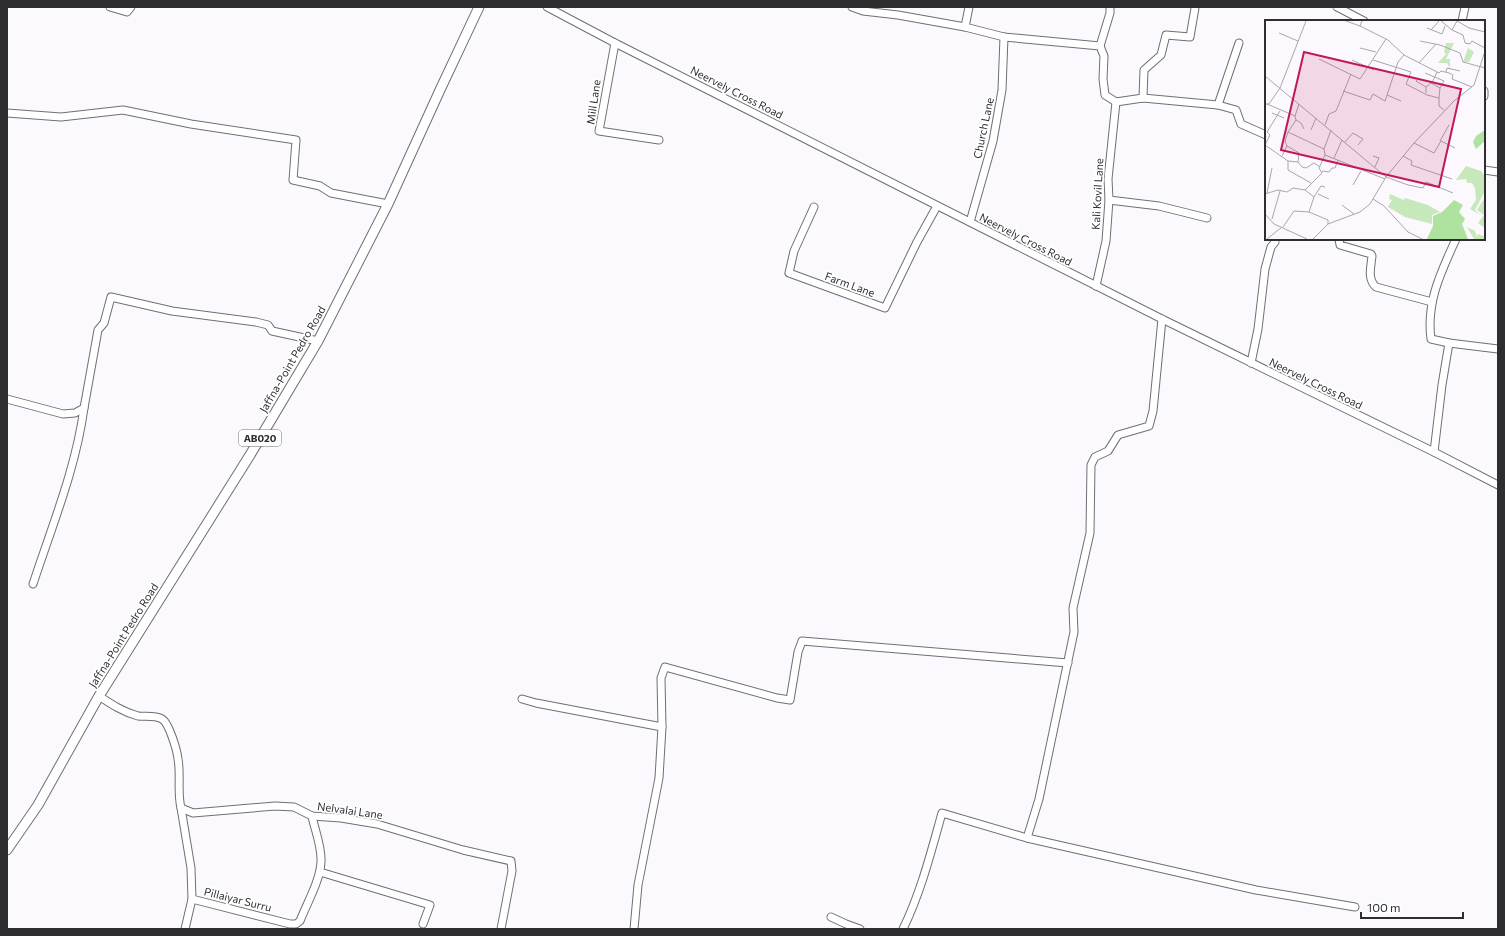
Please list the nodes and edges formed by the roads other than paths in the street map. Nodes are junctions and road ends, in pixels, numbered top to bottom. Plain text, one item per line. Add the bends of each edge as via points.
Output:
1 (110, 7) edge
2 (131, 7) edge
3 (480, 7) edge
4 (547, 7) edge
5 (852, 7) edge
6 (969, 7) edge
7 (1110, 7) edge
8 (1337, 7) edge
9 (1465, 7) edge
10 (1195, 8) dead end
11 (1362, 20) edge
12 (1462, 20) edge
13 (965, 27) junction
14 (1004, 37) junction
15 (615, 42) junction
16 (1239, 43) dead end
17 (1100, 46) junction
18 (1142, 98) junction
19 (1116, 102) junction
20 (1218, 105) junction
21 (7, 113) edge
22 (1265, 135) edge
23 (658, 140) dead end
24 (1485, 170) edge
25 (1498, 172) edge
26 (1109, 200) junction
27 (388, 204) junction
28 (937, 206) junction
29 (814, 207) dead end
30 (1207, 218) dead end
31 (970, 222) junction
32 (1339, 240) edge
33 (1456, 240) edge
34 (1275, 242) dead end
35 (1096, 286) junction
36 (1432, 302) junction
37 (1162, 319) junction
38 (318, 340) junction
39 (1449, 343) junction
40 (1498, 349) edge
41 (1251, 363) junction
42 (7, 400) edge
43 (84, 408) junction
44 (1434, 452) junction
45 (1498, 485) edge
46 (33, 584) dead end
47 (1068, 662) junction
48 (99, 696) junction
49 (522, 699) dead end
50 (662, 727) junction
51 (181, 808) junction
52 (312, 816) junction
53 (1027, 838) junction
54 (7, 850) edge
55 (320, 872) junction
56 (192, 899) junction
57 (1355, 907) dead end
58 (831, 917) dead end
59 (279, 921) junction
60 (423, 924) dead end
61 (185, 929) edge
62 (277, 929) edge
63 (501, 929) edge
64 (634, 929) edge
65 (860, 929) edge
66 (903, 929) edge

1 - 2 street via 127,12
3 - 27 main road, Jaffna-Point Pedro Road / AB020
4 - 15 street, Neervely Cross Road
5 - 13 street via 863,11
6 - 13 street
7 - 17 street
8 - 11 street
9 - 12 street
10 - 18 street via 1190,37 1166,35 1161,55 1144,70
13 - 14 street
14 - 17 street
14 - 31 street, Church Lane via 1002,90 993,141
15 - 23 street, Mill Lane via 599,131
15 - 28 street, Neervely Cross Road
16 - 20 street
17 - 19 street via 1104,56 1105,96
18 - 19 street
18 - 20 street
19 - 26 street, Kali Kovil Lane via 1108,179
20 - 22 street via 1236,110 1241,124
21 - 27 street via 62,117 123,110 191,124 296,140 293,180 320,186 331,194
24 - 25 street
26 - 30 street via 1159,206
26 - 35 street, Kali Kovil Lane via 1106,241
27 - 38 main road, Jaffna-Point Pedro Road / AB020
28 - 29 street, Farm Lane via 885,308 790,273 794,251
28 - 31 street, Neervely Cross Road
31 - 35 street, Neervely Cross Road
32 - 36 street via 1340,246 1371,254 1370,278 1376,287
33 - 36 street via 1435,287
34 - 41 street via 1271,247 1265,269
35 - 37 street, Neervely Cross Road
36 - 39 street via 1431,339
37 - 41 street, Neervely Cross Road
37 - 47 street via 1153,411 1149,426 1118,436 1108,451 1095,457 1091,465 1090,533 1073,608 1074,632
38 - 43 street via 272,330 268,325 256,322 172,311 111,297 104,323 98,330
38 - 48 main road, Jaffna-Point Pedro Road / AB020 via 250,455
39 - 40 street
39 - 44 street
41 - 44 street, Neervely Cross Road
42 - 43 street via 63,414 75,413
43 - 46 street via 82,429
44 - 45 street, Neervely Cross Road
47 - 50 street via 802,640 790,700 665,667 661,678
47 - 53 street via 1039,800
48 - 51 street via 116,708 138,716 156,717 168,726 178,759
48 - 54 main road, Jaffna-Point Pedro Road / AB020 via 38,805
49 - 50 street via 536,704
50 - 64 street via 659,778 638,885
51 - 52 street, Nelvalai Lane via 193,813 275,806 294,807
51 - 56 street, Pillaiyar Surru via 191,868
52 - 55 street, Pillaiyar Surru via 320,850
52 - 63 street, Nelvalai Lane via 377,824 463,850 510,860 512,871
53 - 57 street via 1256,890
53 - 66 street via 942,813 924,873
55 - 59 street, Pillaiyar Surru via 300,921 290,924
55 - 60 street via 430,905
56 - 59 street, Pillaiyar Surru
56 - 61 street, Pillaiyar Surru
58 - 65 street
59 - 62 street, Pillaiyar Surru

